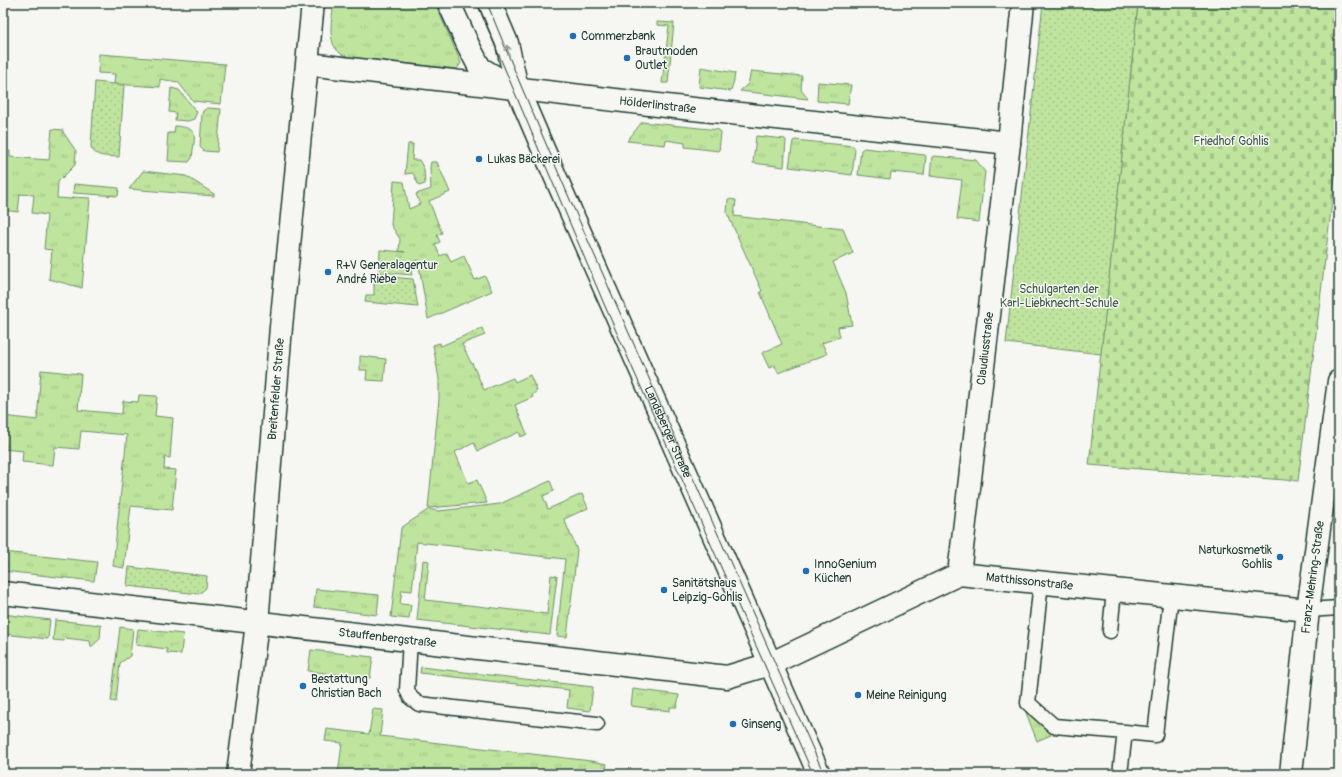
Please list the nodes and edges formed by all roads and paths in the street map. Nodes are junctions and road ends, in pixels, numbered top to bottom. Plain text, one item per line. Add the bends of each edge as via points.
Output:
1 (313, 3) edge
2 (449, 3) edge
3 (490, 3) edge
4 (1023, 3) edge
5 (308, 64) junction
6 (518, 88) junction
7 (1009, 143) junction
8 (1339, 381) edge
9 (959, 574) junction
10 (1041, 582) junction
11 (1114, 590) junction
12 (3, 593) edge
13 (1171, 596) junction
14 (1339, 608) edge
15 (1308, 610) junction
16 (257, 623) junction
17 (1110, 631) dead end
18 (410, 640) junction
19 (770, 664) junction
20 (597, 724) dead end
21 (1125, 732) junction
22 (238, 774) edge
23 (819, 774) edge
24 (1120, 774) edge
25 (1291, 774) edge

1 - 5 street, Breitenfelder Straße
2 - 6 street via 480,68
6 -> 3 street, Landsberger Straße via 507,43
4 - 7 street, Claudiusstraße
5 - 6 street, Hölderlinstraße
5 - 16 street, Breitenfelder Straße via 303,93 281,327
6 - 7 street, Hölderlinstraße
6 - 19 street, Landsberger Straße
7 - 9 street, Claudiusstraße
8 - 15 street, Franz-Mehring-Straße
9 - 10 street, Matthissonstraße
9 - 19 street
10 - 11 street, Matthissonstraße
10 - 21 lane via 1028,703 1054,726
11 - 13 street, Matthissonstraße
11 - 17 lane
12 - 16 street, Stauffenbergstraße
13 - 15 street, Matthissonstraße
13 - 21 lane via 1155,735
14 - 15 lane
15 - 25 street, Franz-Mehring-Straße
16 - 18 street, Stauffenbergstraße
16 - 22 street, Breitenfelder Straße
18 - 19 street, Stauffenbergstraße via 727,677
18 - 20 lane via 407,690 411,698 419,704
19 - 23 street, Landsberger Straße
21 - 24 lane

